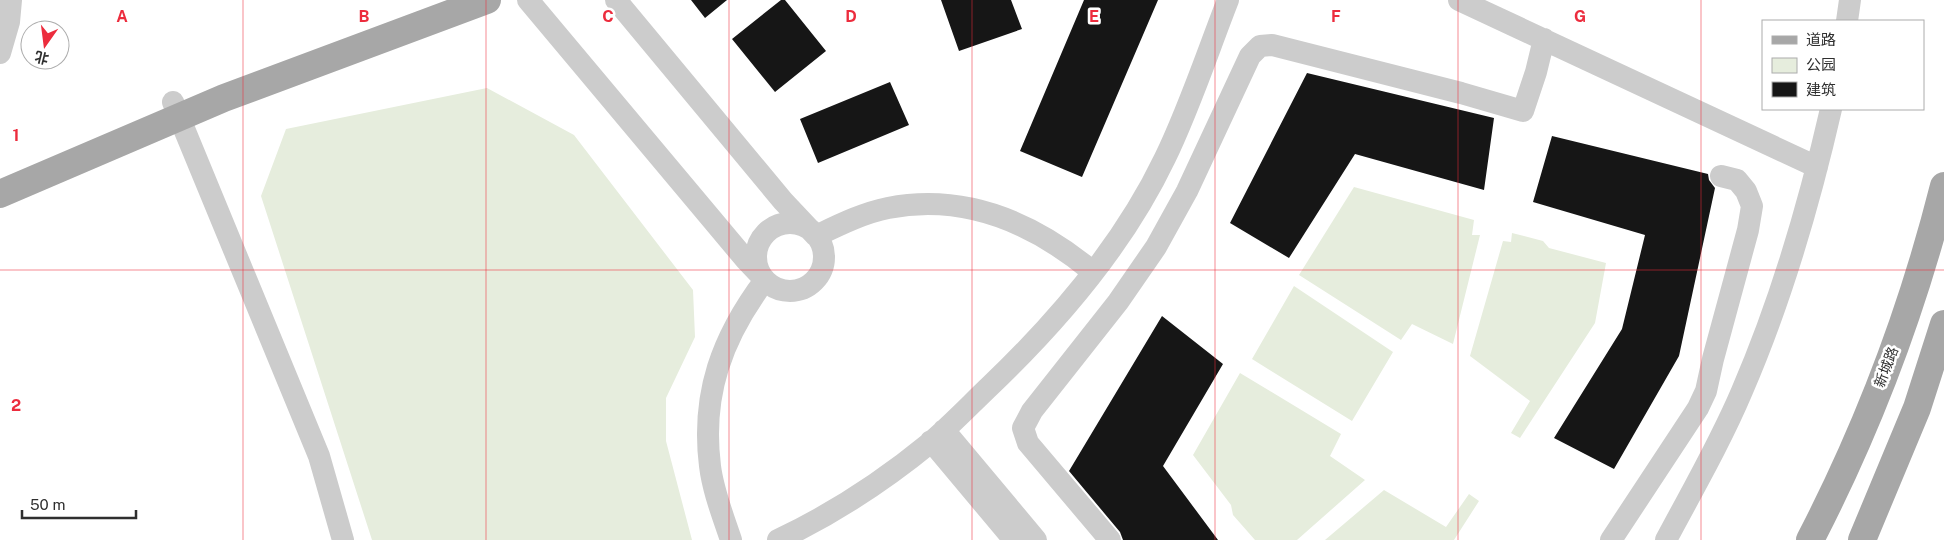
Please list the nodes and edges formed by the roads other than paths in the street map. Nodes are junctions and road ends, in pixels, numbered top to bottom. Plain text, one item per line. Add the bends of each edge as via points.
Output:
1 (11, 0) edge
2 (442, 0) edge
3 (487, 0) edge
4 (528, 0) edge
5 (616, 0) edge
6 (1228, 0) edge
7 (1459, 0) edge
8 (1850, 0) edge
9 (1847, 20) edge
10 (1544, 39) junction
11 (0, 53) edge
12 (176, 110) junction
13 (1831, 110) edge
14 (1818, 167) junction
15 (1721, 176) dead end
16 (0, 179) edge
17 (1944, 186) edge
18 (0, 194) edge
19 (816, 236) junction
20 (1093, 272) junction
21 (764, 280) junction
22 (1944, 324) edge
23 (938, 436) junction
24 (343, 540) edge
25 (731, 540) edge
26 (778, 540) edge
27 (1014, 540) edge
28 (1036, 540) edge
29 (1110, 540) edge
30 (1611, 540) edge
31 (1666, 540) edge
32 (1810, 540) edge
33 (1862, 540) edge

1 - 11 street via 6,37
2 - 12 main road via 225,80
3 - 12 main road via 224,98
4 - 21 street
5 - 19 street via 783,201
6 - 20 street via 1166,158 1127,224
7 - 10 street
8 - 9 street
10 - 14 street
10 - 29 street via 1523,111 1272,45 1260,46 1250,56 1187,192 1156,247 1118,302 1032,411 1023,428 1028,443
12 - 16 main road
12 - 18 main road
12 - 24 street via 319,456
13 - 14 street
14 - 31 street via 1791,258 1743,390
15 - 30 street via 1737,180 1752,206 1706,391
17 - 32 main road, 新城路 via 1898,337 1855,447
19 - 20 street via 886,209 913,204 941,205 971,209 1024,226 1073,255
19 - 21 street via 824,255 819,275 812,282 803,288 782,290
19 - 21 street via 798,224 777,225 768,231 756,249 756,260
20 - 23 street via 1045,331
21 - 25 street via 731,332 709,403 710,467
22 - 33 main road via 1917,408
23 - 26 street via 857,494
23 - 27 street
23 - 28 street

